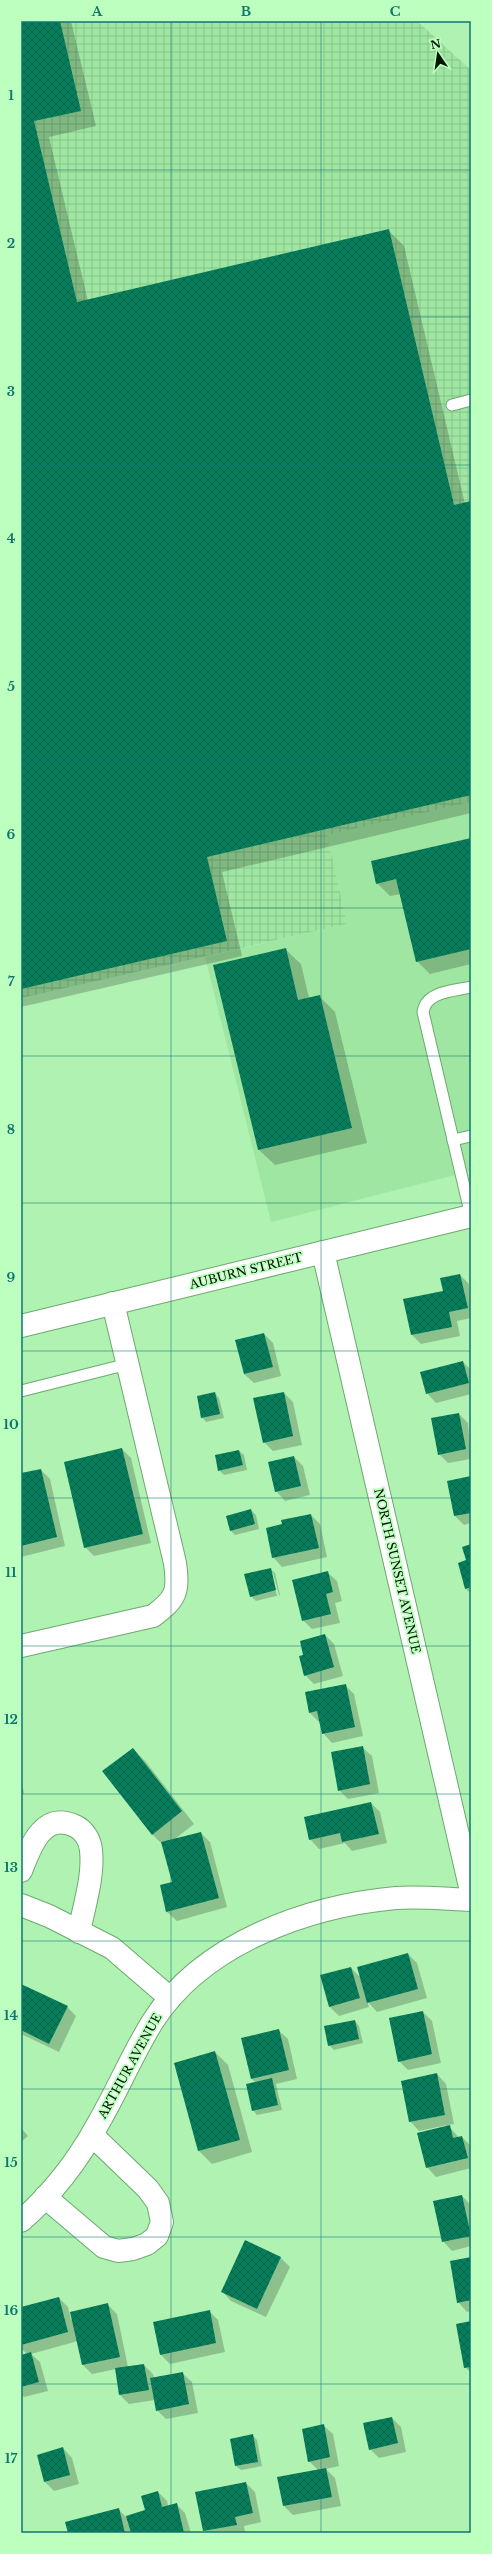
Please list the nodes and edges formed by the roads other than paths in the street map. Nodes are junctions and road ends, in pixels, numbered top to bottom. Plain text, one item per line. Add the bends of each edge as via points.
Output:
1 (471, 400) edge
2 (452, 405) dead end
3 (471, 987) edge
4 (471, 1136) edge
5 (453, 1140) junction
6 (471, 1216) edge
7 (323, 1252) junction
8 (113, 1303) junction
9 (21, 1326) edge
10 (128, 1364) junction
11 (21, 1391) edge
12 (21, 1646) edge
13 (21, 1871) edge
14 (471, 1891) edge
15 (471, 1900) edge
16 (21, 1905) edge
17 (79, 1932) junction
18 (170, 1998) junction
19 (92, 2135) junction
20 (45, 2197) junction
21 (21, 2221) edge

1 - 2 lane
3 - 5 lane via 433,996 424,1006 423,1012
4 - 5 lane
5 - 6 lane
6 - 7 street, AUBURN STREET
7 - 8 street, AUBURN STREET
7 - 14 street, NORTH SUNSET AVENUE
8 - 9 street, AUBURN STREET
8 - 10 street
10 - 11 lane
10 - 12 street via 175,1564 178,1583 175,1594 167,1606 153,1616
13 - 17 street via 31,1844 48,1826 56,1822 69,1823 80,1828 87,1837 91,1850 91,1865
15 - 18 street, ARTHUR AVENUE via 397,1898 354,1903 316,1912 277,1925 247,1939 193,1975
16 - 17 street
17 - 18 street via 112,1948
18 - 19 street, ARTHUR AVENUE via 153,2021
19 - 20 street, ARTHUR AVENUE
19 - 20 street via 148,2189 158,2203 162,2222 157,2236 147,2244 133,2249 118,2251 104,2247
20 - 21 street, ARTHUR AVENUE

